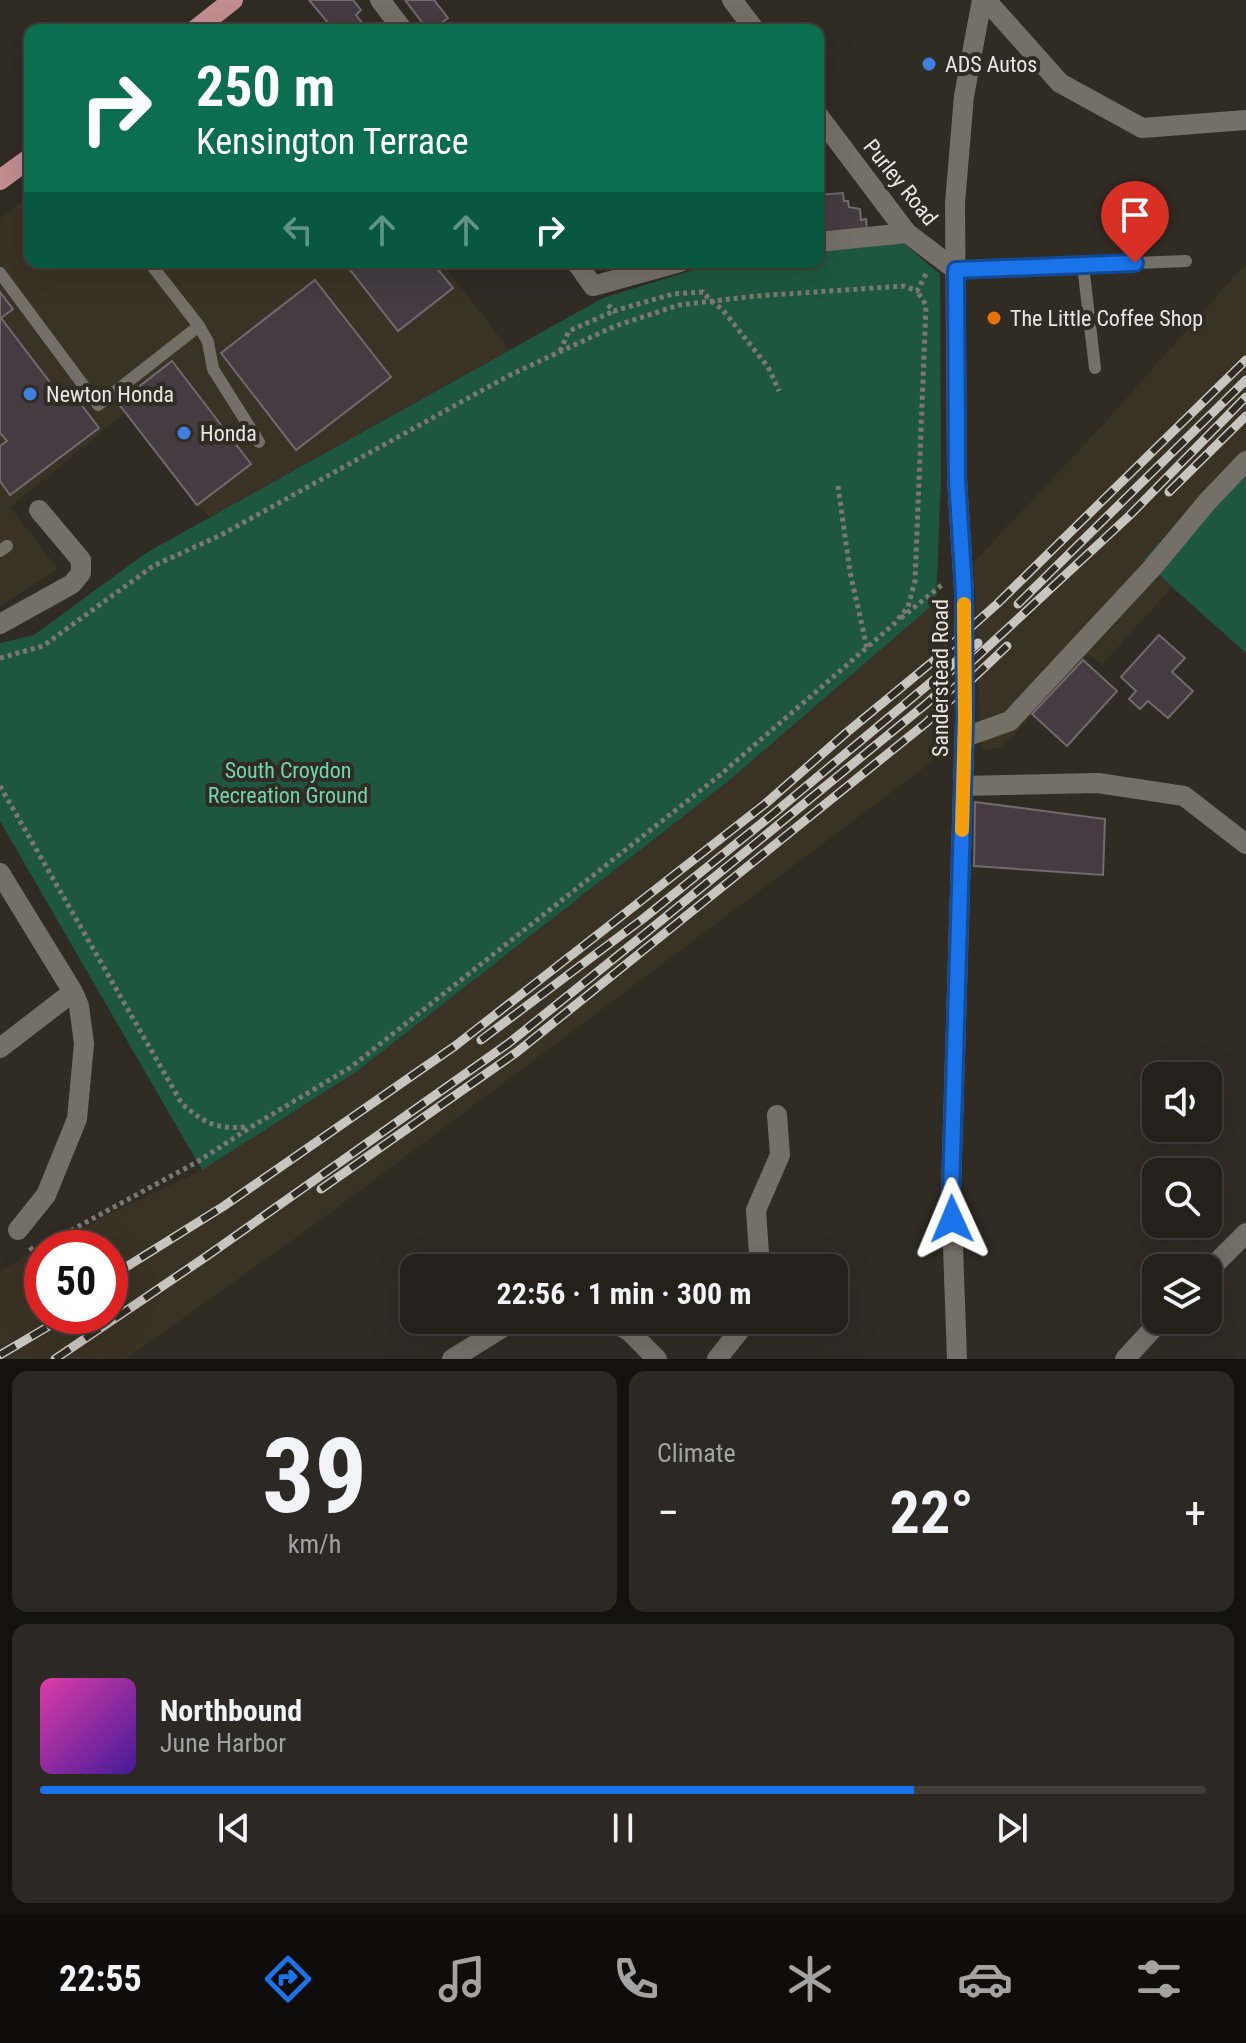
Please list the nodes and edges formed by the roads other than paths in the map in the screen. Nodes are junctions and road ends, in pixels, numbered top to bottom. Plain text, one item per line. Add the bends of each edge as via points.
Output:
1 (233, 0) edge
2 (380, 0) edge
3 (732, 0) edge
4 (984, 0) edge
5 (203, 24) edge
6 (398, 24) edge
7 (750, 24) edge
8 (1246, 120) edge
9 (824, 123) edge
10 (24, 162) edge
11 (0, 180) edge
12 (907, 233) junction
13 (824, 241) edge
14 (1186, 261) dead end
15 (1083, 265) junction
16 (154, 268) edge
17 (580, 268) edge
18 (658, 268) edge
19 (956, 270) junction
20 (0, 273) edge
21 (199, 326) junction
22 (1095, 368) dead end
23 (259, 442) dead end
24 (1246, 461) edge
25 (39, 510) dead end
26 (0, 624) edge
27 (965, 737) junction
28 (963, 786) junction
29 (1246, 844) edge
30 (0, 873) edge
31 (73, 992) junction
32 (0, 1048) edge
33 (777, 1115) dead end
34 (18, 1230) road end
35 (1246, 1233) edge
36 (759, 1254) edge
37 (1222, 1257) edge
38 (492, 1334) edge
39 (632, 1334) edge
40 (737, 1334) edge
41 (1148, 1334) edge
42 (452, 1359) edge
43 (657, 1359) edge
44 (717, 1359) edge
45 (957, 1359) edge
46 (1125, 1359) edge

1 - 5 main road
2 - 6 street
3 - 7 street
4 - 8 street via 1060,83 1142,128
4 - 19 street, Sanderstead Road via 964,96 955,203
9 - 12 street, Purley Road
10 - 11 main road
12 - 13 street
12 - 19 street, Purley Road
14 - 15 lane
15 - 19 lane
15 - 22 lane
16 - 21 lane
17 - 18 street via 593,286
19 - 27 street, Sanderstead Road
20 - 21 lane via 98,405
21 - 23 lane via 213,369
24 - 27 street via 1010,721
25 - 26 street via 81,560 81,573 72,584
27 - 28 street, Sanderstead Road
28 - 29 street via 1098,783 1184,796
28 - 45 street, Sanderstead Road via 951,1191
30 - 31 street
31 - 32 street
31 - 34 street via 84,1044 77,1119 46,1195
33 - 36 street via 780,1155 756,1210
35 - 37 street
38 - 42 street
39 - 43 street
40 - 44 street
41 - 46 street

